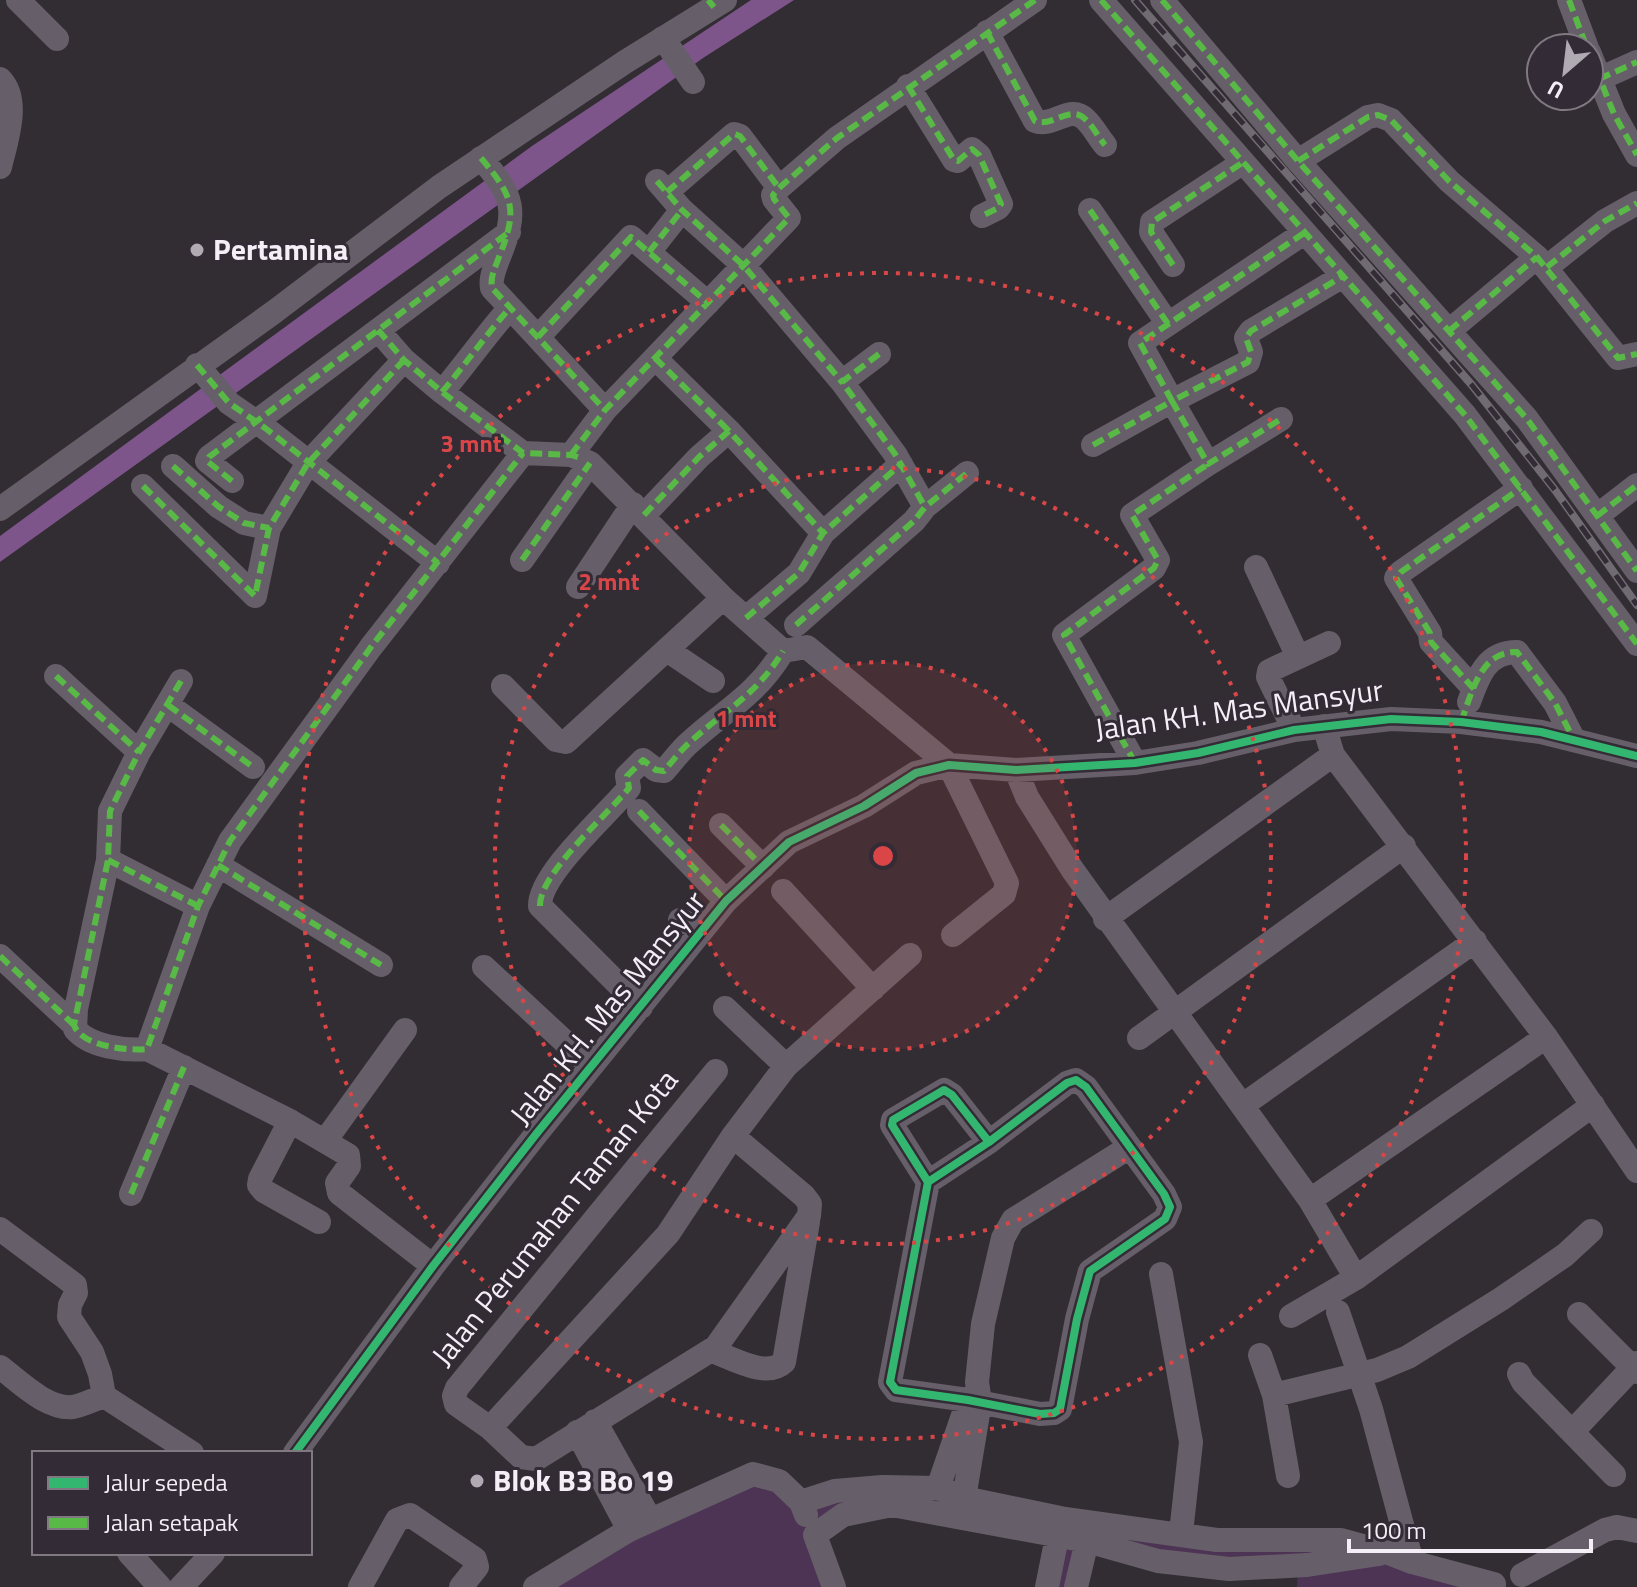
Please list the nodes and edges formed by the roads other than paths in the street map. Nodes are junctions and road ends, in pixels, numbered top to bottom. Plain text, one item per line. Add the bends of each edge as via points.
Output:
1 (18, 0) edge
2 (1035, 0) edge
3 (1101, 0) edge
4 (1162, 0) edge
5 (1569, 0) edge
6 (716, 2) edge
7 (987, 32) junction
8 (1581, 32) edge
9 (57, 39) dead end
10 (667, 44) junction
11 (1637, 62) edge
12 (1605, 76) edge
13 (690, 78) dead end
14 (0, 79) edge
15 (908, 86) junction
16 (1605, 93) edge
17 (1105, 145) dead end
18 (1637, 155) edge
19 (1298, 161) junction
20 (1242, 163) junction
21 (487, 165) junction
22 (0, 167) edge
23 (779, 188) junction
24 (669, 194) junction
25 (1637, 203) edge
26 (1090, 210) dead end
27 (982, 216) dead end
28 (509, 232) junction
29 (1304, 233) junction
30 (649, 252) junction
31 (1542, 262) junction
32 (743, 265) junction
33 (1173, 265) dead end
34 (1343, 276) junction
35 (708, 303) junction
36 (509, 309) junction
37 (1168, 324) junction
38 (378, 330) junction
39 (1449, 331) junction
40 (538, 337) junction
41 (879, 354) dead end
42 (1637, 354) edge
43 (655, 358) junction
44 (404, 360) junction
45 (203, 372) junction
46 (842, 382) junction
47 (442, 392) junction
48 (1172, 401) junction
49 (605, 410) junction
50 (1281, 419) dead end
51 (255, 421) junction
52 (729, 431) junction
53 (1093, 445) dead end
54 (523, 453) junction
55 (581, 459) junction
56 (308, 463) junction
57 (901, 464) junction
58 (1208, 464) junction
59 (173, 466) dead end
60 (967, 473) dead end
61 (232, 481) dead end
62 (1637, 485) edge
63 (143, 486) dead end
64 (1521, 488) junction
65 (925, 507) junction
66 (0, 509) edge
67 (638, 510) junction
68 (1597, 516) junction
69 (269, 528) junction
70 (823, 533) junction
71 (522, 560) dead end
72 (438, 563) junction
73 (1256, 567) dead end
74 (1637, 571) edge
75 (578, 587) dead end
76 (723, 598) junction
77 (746, 618) junction
78 (796, 625) dead end
79 (1329, 643) dead end
80 (1637, 644) edge
81 (667, 650) junction
82 (783, 651) junction
83 (1298, 657) junction
84 (56, 676) dead end
85 (181, 681) dead end
86 (713, 681) dead end
87 (503, 686) dead end
88 (1474, 689) junction
89 (168, 705) junction
90 (1461, 722) junction
91 (1324, 726) junction
92 (1294, 730) junction
93 (1574, 740) junction
94 (139, 752) junction
95 (1333, 755) junction
96 (1637, 756) edge
97 (1135, 763) junction
98 (949, 765) junction
99 (253, 767) dead end
100 (1016, 770) junction
101 (639, 811) dead end
102 (721, 825) dead end
103 (1404, 846) junction
104 (108, 860) junction
105 (218, 865) junction
106 (763, 867) junction
107 (783, 891) dead end
108 (726, 901) junction
109 (198, 906) junction
110 (1105, 919) junction
111 (953, 935) dead end
112 (1475, 941) junction
113 (910, 955) dead end
114 (0, 956) edge
115 (381, 965) dead end
116 (484, 967) dead end
117 (873, 989) junction
118 (641, 1007) junction
119 (725, 1008) dead end
120 (1175, 1013) junction
121 (74, 1025) junction
122 (405, 1030) dead end
123 (1546, 1037) junction
124 (1139, 1038) dead end
125 (147, 1049) junction
126 (591, 1066) junction
127 (786, 1066) junction
128 (184, 1067) junction
129 (716, 1071) dead end
130 (1243, 1105) junction
131 (1593, 1105) junction
132 (290, 1121) junction
133 (733, 1136) junction
134 (325, 1141) junction
135 (989, 1142) junction
136 (1128, 1148) junction
137 (1637, 1171) edge
138 (928, 1182) junction
139 (131, 1194) dead end
140 (1310, 1200) junction
141 (809, 1216) junction
142 (319, 1222) dead end
143 (0, 1229) edge
144 (1591, 1231) dead end
145 (433, 1266) junction
146 (1161, 1274) dead end
147 (1356, 1278) junction
148 (1338, 1312) dead end
149 (1579, 1314) dead end
150 (1291, 1316) dead end
151 (712, 1351) junction
152 (1260, 1355) dead end
153 (0, 1367) edge
154 (1636, 1368) edge
155 (1519, 1374) dead end
156 (1359, 1375) junction
157 (975, 1395) junction
158 (1274, 1395) junction
159 (104, 1396) junction
160 (586, 1427) junction
161 (490, 1428) junction
162 (1572, 1432) junction
163 (189, 1451) edge
164 (296, 1451) edge
165 (1614, 1475) dead end
166 (1288, 1476) dead end
167 (938, 1488) junction
168 (964, 1498) junction
169 (801, 1502) junction
170 (639, 1524) junction
171 (1637, 1531) edge
172 (1181, 1533) junction
173 (815, 1535) junction
174 (1057, 1537) junction
175 (1087, 1541) junction
176 (1389, 1553) junction
177 (131, 1555) edge
178 (208, 1555) edge
179 (1412, 1562) junction
180 (1522, 1581) edge
181 (1489, 1585) edge
182 (160, 1587) edge
183 (181, 1587) edge
184 (360, 1587) edge
185 (461, 1587) edge
186 (535, 1587) edge
187 (834, 1587) edge
188 (1047, 1587) edge
189 (1076, 1587) edge

1 - 9 street
2 - 7 street
3 - 20 street
4 - 19 street
5 - 8 street
6 - 10 street
7 - 15 street
7 - 17 street via 1035,121 1078,114
10 - 13 street
10 - 21 street
11 - 12 street
14 - 22 street via 10,108
15 - 23 street
15 - 27 street via 954,160 972,149 979,155 1001,204
16 - 18 street
19 - 31 street via 1368,117 1385,117
19 - 39 street
20 - 29 street
20 - 33 street via 1152,222 1151,232
21 - 28 street via 510,199
21 - 45 street via 274,312
23 - 24 street via 734,134
23 - 32 street via 773,197 789,218
24 - 30 street
24 - 32 street
25 - 31 street
26 - 37 street
28 - 36 street via 491,283
28 - 38 street
29 - 34 street
29 - 37 street
30 - 35 street
30 - 40 street via 634,238 628,239
31 - 39 street
31 - 42 street via 1618,358
32 - 35 street
32 - 46 street
34 - 48 street via 1251,331 1246,338 1248,362
34 - 64 street via 1465,415
35 - 43 street
36 - 40 street
36 - 47 street
37 - 48 street via 1140,343
38 - 44 street
38 - 51 street
39 - 68 street via 1527,419
40 - 49 street
41 - 46 street
43 - 49 street
43 - 52 street
44 - 47 street
44 - 56 street
45 - 51 street via 229,403
45 - 66 street
46 - 57 street
47 - 54 street
48 - 53 street
48 - 58 street
49 - 55 street
50 - 58 street
51 - 56 street
51 - 61 street via 207,460
52 - 67 street
52 - 70 street
54 - 55 street
54 - 72 street
55 - 67 street
55 - 71 street
56 - 69 street
56 - 72 street
57 - 65 street
57 - 70 street
58 - 97 street via 1133,513 1158,560 1154,568 1064,635
59 - 69 street via 219,507 244,523
60 - 65 street
62 - 68 street
63 - 69 street via 255,596
64 - 80 street
64 - 88 street via 1396,578 1431,642
65 - 78 street
67 - 75 street
67 - 76 street
68 - 74 street
70 - 77 street via 799,573
72 - 105 street via 317,719
73 - 83 street
76 - 77 street
76 - 81 street
77 - 82 street
79 - 83 street
81 - 86 street
81 - 87 street via 566,742 556,740
82 - 98 street via 807,647
82 - 118 street via 770,675 688,743 664,771 643,760 627,776 629,788 563,861 540,898 540,906
83 - 92 street via 1272,669 1268,677
84 - 94 street
85 - 89 street
88 - 90 street
88 - 93 street via 1486,664 1506,653 1521,654
89 - 94 street
89 - 99 street
90 - 91 street, Jalan KH. Mas Mansyur via 1391,719
90 - 93 street, Jalan KH. Mas Mansyur
91 - 92 street, Jalan KH. Mas Mansyur
91 - 95 street
92 - 97 street, Jalan KH. Mas Mansyur
93 - 96 street, Jalan KH. Mas Mansyur
94 - 104 street via 110,811
95 - 103 street
95 - 110 street
97 - 100 street, Jalan KH. Mas Mansyur
98 - 100 street, Jalan KH. Mas Mansyur
98 - 106 street, Jalan KH. Mas Mansyur via 916,773 859,809 789,842
98 - 111 street via 1007,883 1004,894
100 - 110 street via 1045,827
101 - 108 street
102 - 106 street
103 - 112 street
103 - 120 street
104 - 109 street
104 - 121 street
105 - 109 street
105 - 115 street
106 - 108 street, Jalan KH. Mas Mansyur
107 - 117 street
108 - 118 street, Jalan KH. Mas Mansyur via 691,924
109 - 125 street
110 - 120 street
112 - 123 street
112 - 130 street
113 - 117 street
114 - 121 street
116 - 126 street
117 - 127 street
118 - 126 street, Jalan KH. Mas Mansyur
119 - 127 street
120 - 124 street
120 - 130 street
121 - 125 street via 86,1039
122 - 134 street
123 - 131 street
123 - 140 street
125 - 128 street
126 - 145 street, Jalan KH. Mas Mansyur
127 - 133 street
128 - 132 street
128 - 139 street
129 - 161 street, Jalan Perumahan Taman Kota via 457,1388 456,1404
130 - 140 street
131 - 137 street
131 - 147 street
132 - 134 street
132 - 142 street via 259,1185
133 - 141 street via 804,1196
133 - 161 street via 653,1252
134 - 145 street via 348,1155 349,1166 337,1183 339,1193
135 - 136 street via 1076,1080
135 - 138 street
135 - 138 street via 944,1090 900,1115 892,1125
136 - 157 street via 1013,1220 992,1279
136 - 157 street via 1170,1207 1165,1219 1090,1271 1060,1409 1047,1415
138 - 157 street via 890,1382 896,1390
140 - 147 street
141 - 151 street
141 - 151 street via 784,1362 771,1370
143 - 159 street via 75,1285 68,1312 92,1352
144 - 156 street via 1474,1317 1408,1357
145 - 164 street, Jalan KH. Mas Mansyur
146 - 172 street via 1191,1442
147 - 150 street
148 - 156 street
149 - 154 street
151 - 160 street
152 - 158 street
153 - 159 street via 39,1396 64,1406
154 - 162 street
155 - 162 street
156 - 158 street
156 - 179 street
157 - 167 street
157 - 168 street
158 - 166 street
159 - 163 street
160 - 161 street, Jalan Perumahan Taman Kota via 536,1459 514,1452
160 - 170 street
162 - 165 street
167 - 168 street
167 - 169 street via 835,1491
168 - 172 street via 1065,1519
169 - 170 street via 779,1481 753,1474
169 - 173 street
170 - 186 street
171 - 180 street via 1605,1530
172 - 176 street via 1217,1540 1341,1540
173 - 174 street via 843,1515 892,1505
173 - 187 street
174 - 175 street
174 - 188 street
175 - 176 street via 1158,1561 1229,1569
175 - 189 street
176 - 179 street
177 - 182 street
178 - 183 street
179 - 181 street
180 - 181 street via 1516,1569 1502,1569
184 - 185 street via 397,1520 410,1515 475,1559 477,1567

